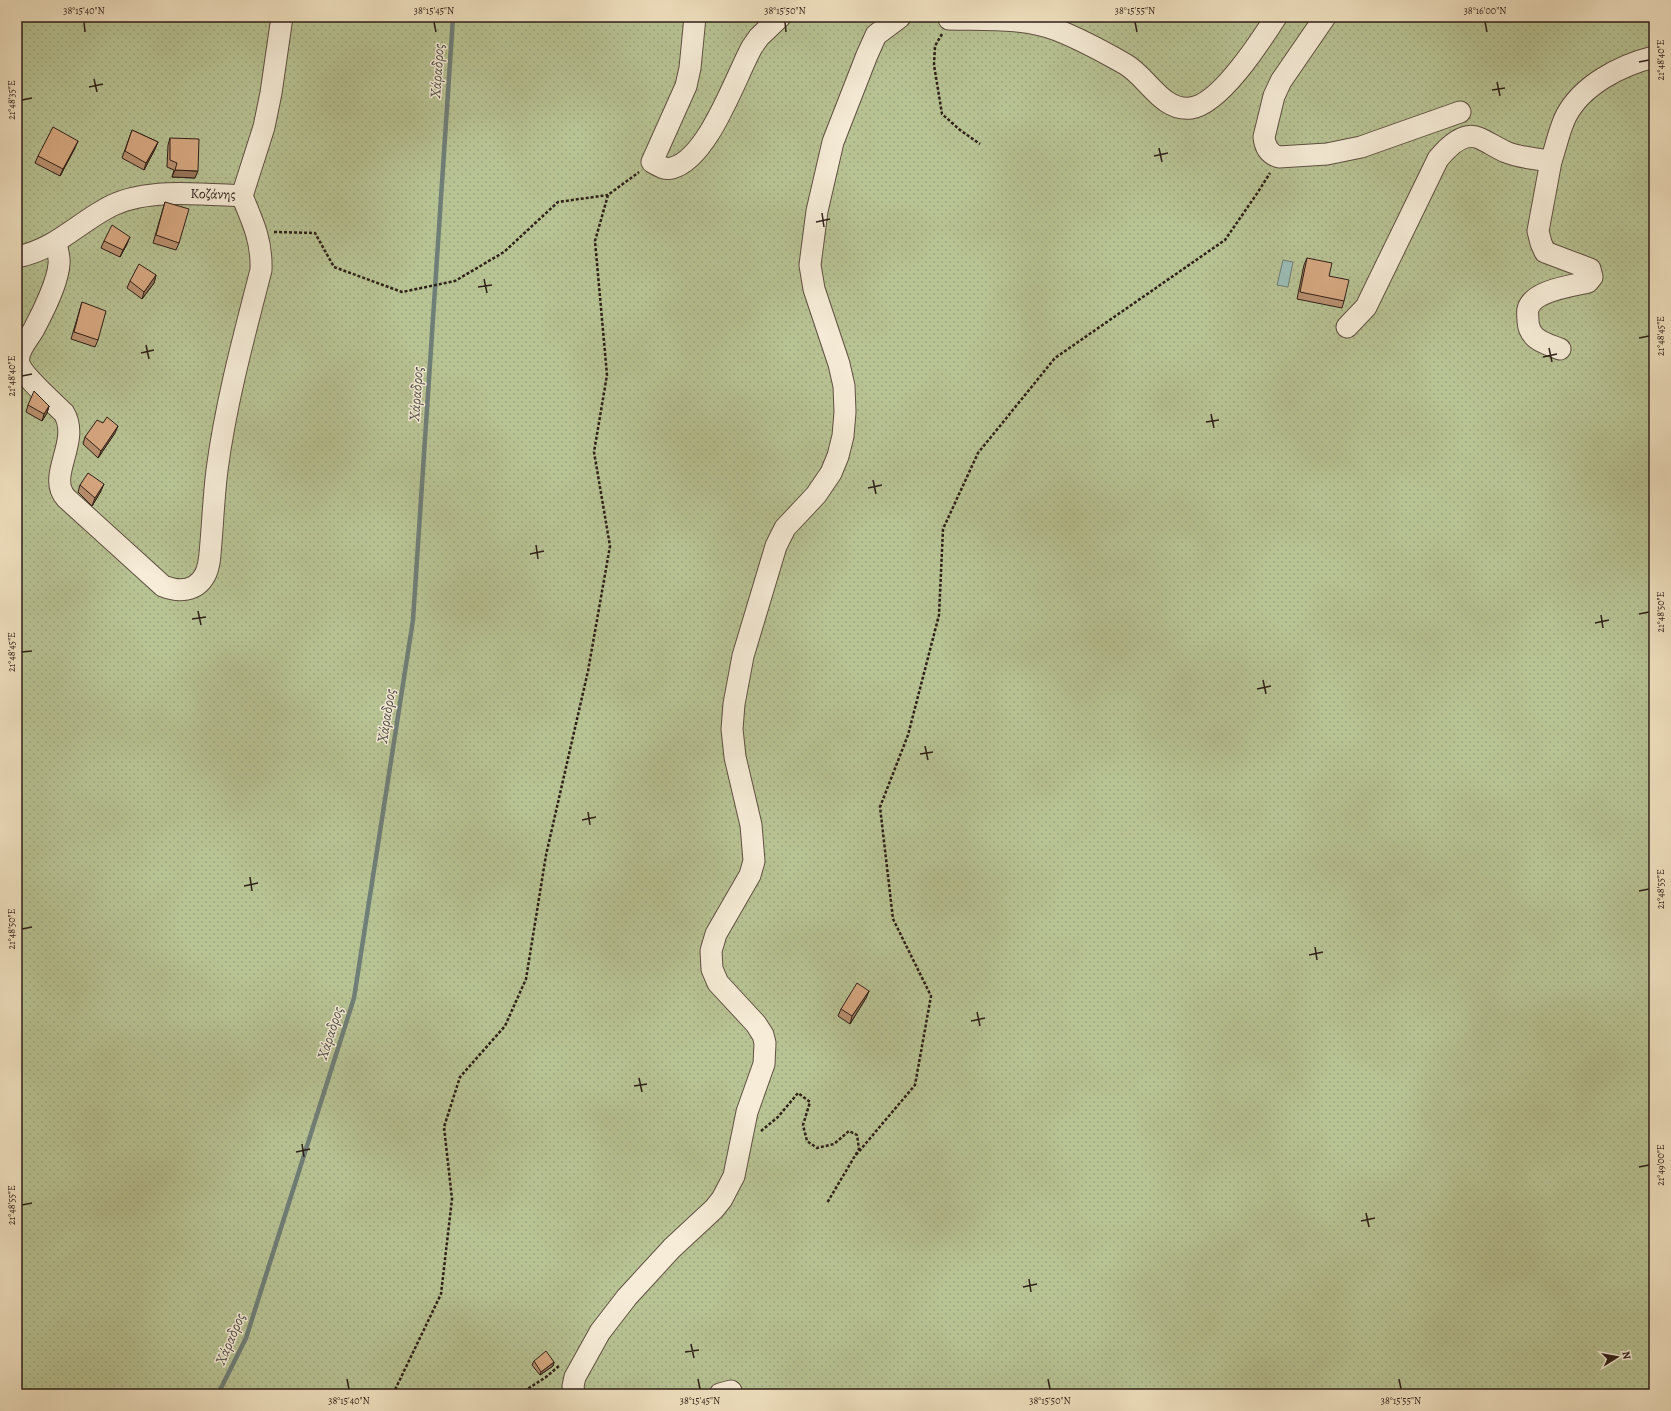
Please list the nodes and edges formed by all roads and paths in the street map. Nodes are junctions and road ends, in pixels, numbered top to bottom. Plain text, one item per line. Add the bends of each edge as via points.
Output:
1 (282, 17) edge
2 (694, 17) edge
3 (780, 17) edge
4 (900, 17) edge
5 (1276, 17) edge
6 (1325, 17) edge
7 (950, 18) edge
8 (1654, 57) edge
9 (1460, 112) dead end
10 (980, 144) dead end
11 (1279, 157) junction
12 (1551, 161) junction
13 (652, 162) junction
14 (608, 195) junction
15 (242, 196) junction
16 (258, 234) junction
17 (56, 243) junction
18 (17, 257) edge
19 (1347, 326) dead end
20 (1560, 349) dead end
21 (743, 1133) junction
22 (856, 1155) junction
23 (827, 1203) dead end
24 (393, 1394) edge
25 (574, 1394) edge

1 - 15 street, Κοζάνης via 264,126
2 - 13 street via 686,86
3 - 13 street via 752,47 716,124 692,156 672,168 664,169
4 - 21 street via 876,35 867,55 833,142 817,211 810,265 814,289 844,386 843,436 831,473 816,496 784,528 776,546 743,656 734,704 732,729 735,757 751,825 754,861 750,876 716,934 711,951 712,969 718,983 756,1024 763,1034 765,1043 764,1064 747,1112
5 - 7 street via 1252,54 1213,98 1202,105 1181,109 1170,104 1128,66 1057,30 1013,21
6 - 11 street via 1281,81 1274,96 1264,138 1269,151
7 - 10 path via 935,46 934,65 942,114
8 - 12 street via 1612,73 1579,99 1566,117
9 - 11 street via 1361,146 1326,154
11 - 22 path via 1225,240 1055,358 978,453 943,529 939,615 908,736 880,807 893,919 931,996 915,1085
12 - 19 street via 1506,152 1477,137 1462,138 1449,147 1438,159 1366,307
12 - 20 street via 1538,231 1541,243 1545,252 1590,269 1592,277 1588,282 1536,297 1528,309 1529,328 1536,339
13 - 14 path
14 - 16 path via 558,202 504,252 455,281 402,292 334,267 315,233 281,231
14 - 24 path via 595,241 607,375 594,452 610,546 588,671 546,855 526,979 505,1026 460,1077 444,1127 452,1199 441,1294
15 - 16 street
15 - 17 street, Κοζάνης via 193,193 159,194 133,199 113,205
16 - 17 street via 262,254 261,270 232,384 217,470 206,575 199,583 182,591 163,586 66,498 59,488 70,435 68,419 21,368 18,357 35,328 58,273 59,256
17 - 18 street, Κοζάνης
21 - 22 path via 759,1133 778,1117 798,1093 810,1102 803,1125 807,1141 817,1148 834,1144 850,1131 857,1135 859,1149
21 - 25 street via 734,1176 722,1199 627,1297 600,1332 575,1377 572,1386
22 - 23 path

